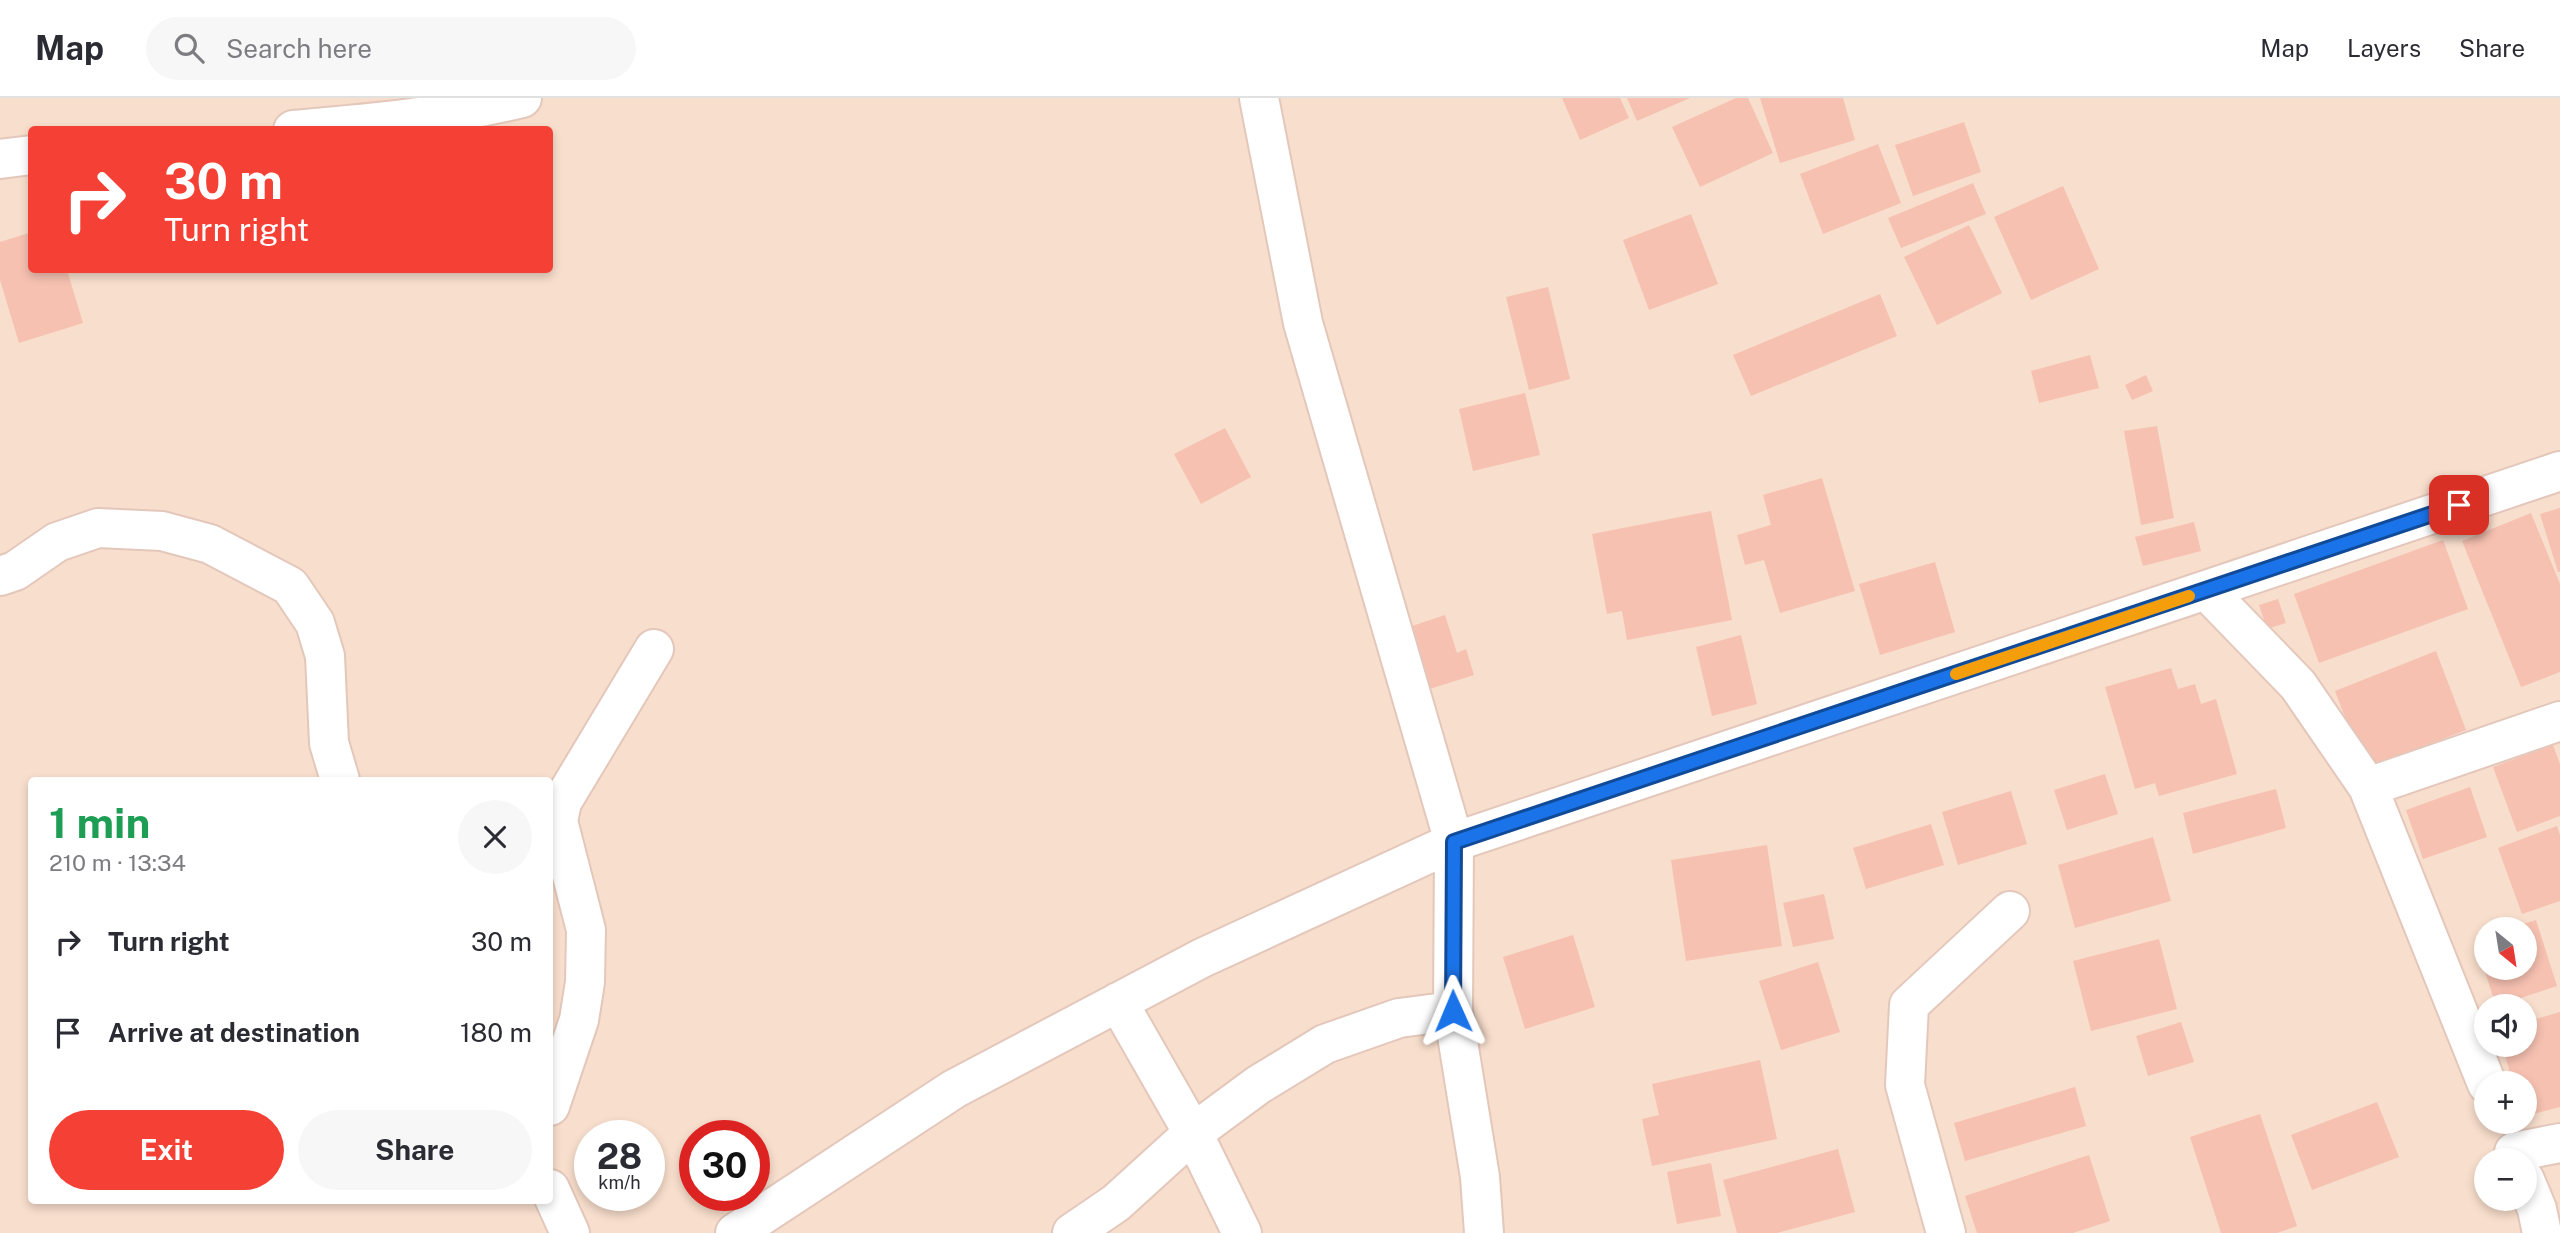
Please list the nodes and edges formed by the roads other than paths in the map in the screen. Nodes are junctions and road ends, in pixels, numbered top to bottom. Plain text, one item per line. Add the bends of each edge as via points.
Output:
1 (522, 98) edge
2 (1259, 98) edge
3 (337, 126) edge
4 (28, 156) edge
5 (0, 159) edge
6 (2560, 471) edge
7 (0, 576) edge
8 (2206, 590) junction
9 (654, 649) dead end
10 (2560, 721) edge
11 (340, 777) edge
12 (2368, 788) junction
13 (1454, 842) junction
14 (2010, 911) dead end
15 (1118, 1002) junction
16 (1453, 1011) junction
17 (2482, 1071) edge
18 (553, 1096) edge
19 (1193, 1133) junction
20 (2560, 1143) edge
21 (2537, 1148) edge
22 (553, 1196) edge
23 (2537, 1209) edge
24 (570, 1233) edge
25 (735, 1233) edge
26 (1072, 1233) edge
27 (1242, 1233) edge
28 (1484, 1233) edge
29 (1946, 1233) edge
30 (2542, 1233) edge

1 - 3 street via 415,119
2 - 13 street via 1303,323
4 - 5 street
6 - 8 street
7 - 11 street via 57,542 98,527 162,531 210,544 290,586 315,622 325,656 329,743
8 - 12 street via 2298,685
8 - 13 street
9 - 18 street via 562,802 558,821 586,930 585,982 579,1020
10 - 12 street
12 - 17 street
13 - 15 street via 1202,958
13 - 16 street
14 - 29 street via 1909,1005 1905,1085
15 - 19 street
15 - 25 street via 954,1090
16 - 19 street via 1399,1018 1325,1044
16 - 28 street via 1480,1177
19 - 26 street via 1116,1203
19 - 27 street
20 - 21 street
22 - 24 street
23 - 30 street

